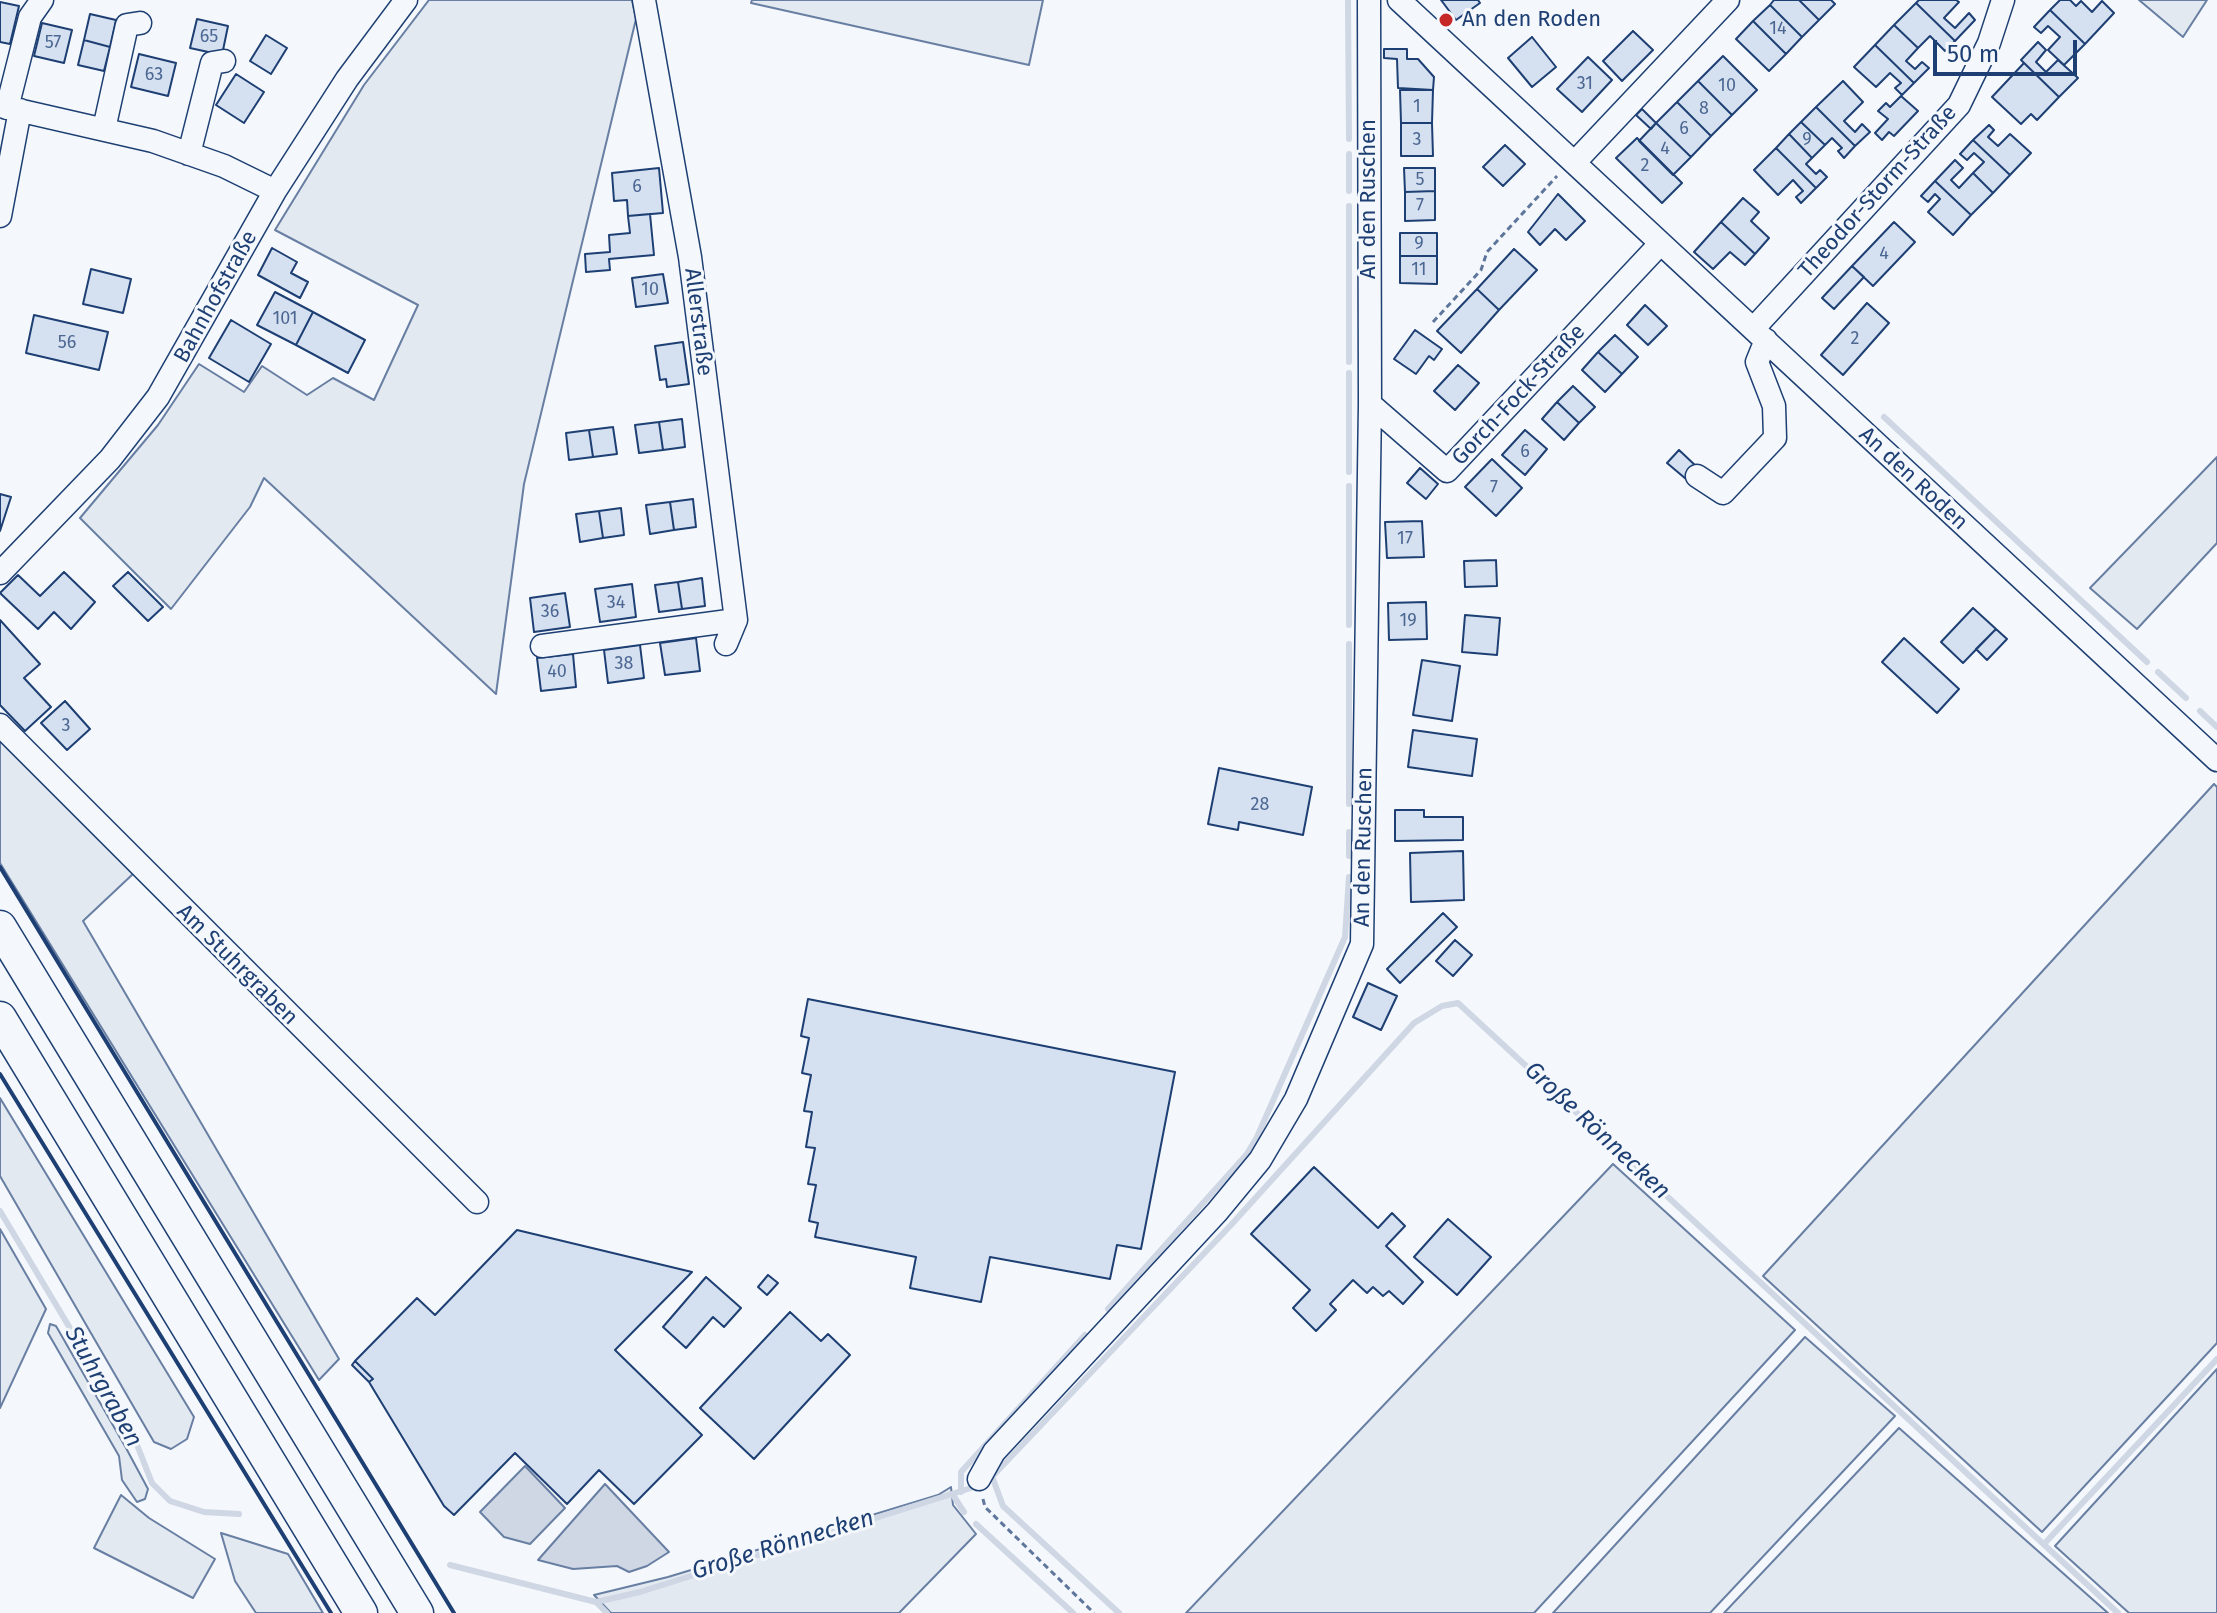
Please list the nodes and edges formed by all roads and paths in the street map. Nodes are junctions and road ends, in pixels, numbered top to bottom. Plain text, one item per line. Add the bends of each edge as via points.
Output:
1 (406, 0) edge
2 (644, 0) edge
3 (1369, 0) edge
4 (1399, 0) edge
5 (1728, 0) edge
6 (2003, 0) edge
7 (49, 1) edge
8 (140, 23) dead end
9 (224, 61) dead end
10 (9, 108) edge
11 (104, 129) junction
12 (189, 154) junction
13 (1575, 162) junction
14 (275, 191) junction
15 (0, 216) edge
16 (1660, 244) junction
17 (1433, 322) dead end
18 (1760, 334) junction
19 (1370, 404) junction
20 (1697, 476) dead end
21 (0, 573) edge
22 (736, 620) junction
23 (726, 644) dead end
24 (542, 646) dead end
25 (0, 725) edge
26 (2217, 760) edge
27 (0, 927) edge
28 (0, 1018) edge
29 (477, 1202) dead end
30 (979, 1479) joint
31 (409, 1600) edge
32 (361, 1613) edge
33 (1094, 1613) edge

1 - 14 street, Bahnhofstraße
2 - 22 street, Allerstraße via 690,257
3 - 19 street, An den Ruschen
4 - 13 street, An den Roden
5 - 13 street
6 - 18 street, Theodor-Storm-Straße via 1959,105
7 - 10 street via 30,17
8 - 11 street via 127,25
9 - 12 street via 212,63
10 - 11 street
10 - 15 street
11 - 12 street
12 - 14 street
13 - 16 street, An den Roden
13 - 17 path via 1487,252 1481,270
14 - 21 street, Bahnhofstraße via 158,397 110,459
16 - 18 street, An den Roden
16 - 19 street, Gorch-Fock-Straße via 1447,471
18 - 20 street via 1757,362 1774,406 1775,438 1723,493
18 - 26 street, An den Roden
19 - 30 street, An den Ruschen via 1362,944 1296,1099 1260,1160 994,1452
22 - 23 street, Allerstraße
22 - 24 street
25 - 29 street, Am Stuhrgraben
27 - 31 highway
28 - 32 highway
30 - 33 path via 985,1507

